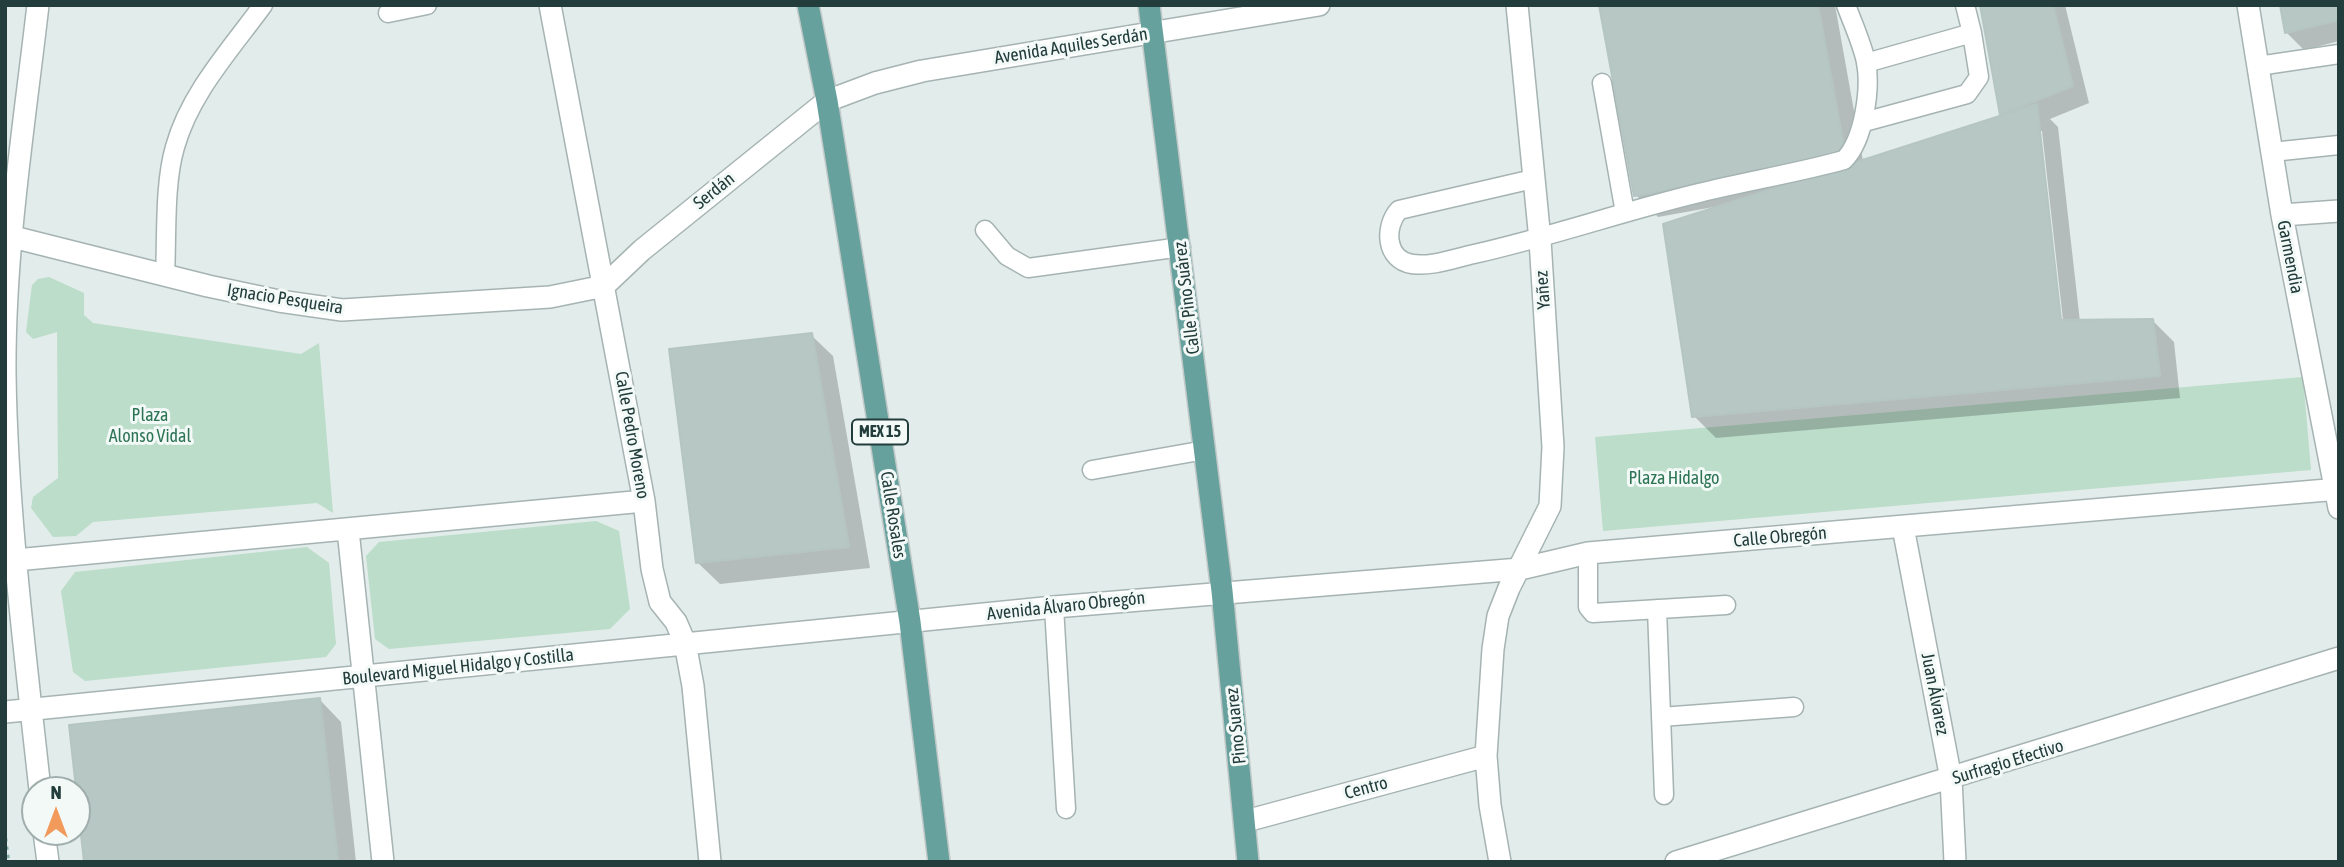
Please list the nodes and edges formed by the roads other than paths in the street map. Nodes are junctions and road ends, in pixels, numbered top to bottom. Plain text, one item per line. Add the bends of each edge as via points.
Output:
1 (38, 5) edge
2 (263, 5) edge
3 (427, 5) edge
4 (550, 5) edge
5 (808, 5) edge
6 (1149, 5) edge
7 (1319, 5) edge
8 (1517, 5) edge
9 (1846, 5) edge
10 (1965, 5) edge
11 (2248, 5) edge
12 (388, 13) dead end
13 (1154, 33) junction
14 (1972, 33) junction
15 (2339, 54) edge
16 (1866, 63) junction
17 (2258, 66) junction
18 (1602, 83) dead end
19 (827, 100) junction
20 (1864, 122) junction
21 (2339, 145) edge
22 (2272, 152) junction
23 (1534, 178) junction
24 (2339, 211) edge
25 (1625, 213) junction
26 (2282, 215) junction
27 (985, 230) dead end
28 (8, 237) edge
29 (1540, 240) junction
30 (1181, 247) junction
31 (165, 276) junction
32 (604, 286) junction
33 (5, 374) edge
34 (1205, 450) junction
35 (1093, 470) dead end
36 (2338, 496) edge
37 (644, 501) junction
38 (1903, 527) junction
39 (348, 530) junction
40 (1588, 553) junction
41 (11, 560) edge
42 (1520, 569) junction
43 (1222, 591) junction
44 (1726, 605) dead end
45 (1054, 607) junction
46 (1657, 609) junction
47 (910, 622) junction
48 (685, 643) junction
49 (2339, 658) edge
50 (364, 677) junction
51 (1794, 707) dead end
52 (32, 710) junction
53 (5, 712) edge
54 (1661, 717) junction
55 (1486, 756) junction
56 (39, 776) edge
57 (1951, 779) junction
58 (1664, 795) dead end
59 (1066, 809) dead end
60 (1246, 821) junction
61 (1712, 856) edge
62 (383, 862) edge
63 (710, 862) edge
64 (939, 862) edge
65 (1248, 862) edge
66 (1500, 862) edge
67 (1676, 862) edge
68 (1955, 862) edge

1 - 28 street
2 - 31 lane via 208,80 178,138 169,194
3 - 12 lane
4 - 32 street, Calle Pedro Moreno
5 - 19 main road, Calle Rosales / MEX 15
6 - 13 main road, Calle Pino Suárez
7 - 13 street, Avenida Aquiles Serdán
8 - 23 street, Yañez
9 - 16 lane
10 - 14 lane
11 - 17 street, Garmendia
13 - 19 street, Avenida Aquiles Serdán via 922,71
13 - 30 main road, Calle Pino Suárez
14 - 16 lane
14 - 20 lane via 1979,77 1967,94
15 - 17 lane
16 - 20 lane
17 - 22 street, Garmendia
18 - 25 lane
19 - 32 street, Serdán
19 - 47 main road, Calle Rosales / MEX 15
20 - 25 lane via 1844,160
21 - 22 lane
22 - 26 street, Garmendia
23 - 29 street, Yañez
23 - 29 lane via 1410,206 1399,210 1387,229 1393,253 1412,264
24 - 26 street
25 - 29 lane
26 - 36 street, Garmendia
27 - 30 lane via 1007,256 1028,268
28 - 31 street, Ignacio Pesqueira
28 - 33 street
29 - 42 street, Yañez via 1553,447 1550,506
30 - 34 main road, Calle Pino Suárez
31 - 32 street, Ignacio Pesqueira via 342,310 550,297
32 - 37 street, Calle Pedro Moreno
33 - 41 street
34 - 35 lane
34 - 43 main road, Calle Pino Suárez
36 - 38 street, Calle Obregón
37 - 39 street
37 - 48 street, Calle Pedro Moreno via 660,602
38 - 40 street, Calle Obregón
38 - 57 street, Juan Álvarez
39 - 41 street
39 - 50 street
40 - 42 street, Calle Obregón
40 - 46 lane via 1588,607 1592,613
41 - 52 street
42 - 43 street, Calle Obregón
42 - 55 street, Yañez via 1498,616 1487,699
43 - 45 street, Avenida Álvaro Obregón
43 - 60 main road, Pino Suarez
44 - 46 lane
45 - 47 street, Avenida Álvaro Obregón
45 - 59 lane
46 - 54 lane
47 - 48 street, Boulevard Miguel Hidalgo y Costilla
47 - 64 main road, Calle Rosales / MEX 15
48 - 50 street, Boulevard Miguel Hidalgo y Costilla
48 - 63 street, Calle Pedro Moreno
49 - 57 street, Surfragio Efectivo
50 - 52 street, Boulevard Miguel Hidalgo y Costilla
50 - 62 street
51 - 54 lane
52 - 53 street, Boulevard Miguel Hidalgo y Costilla
52 - 56 street
54 - 58 lane
55 - 60 street, Centro
55 - 66 street, Yañez
57 - 61 street, Surfragio Efectivo
57 - 68 street, Juan Álvarez
60 - 65 main road, Pino Suarez
61 - 67 street, Surfragio Efectivo

